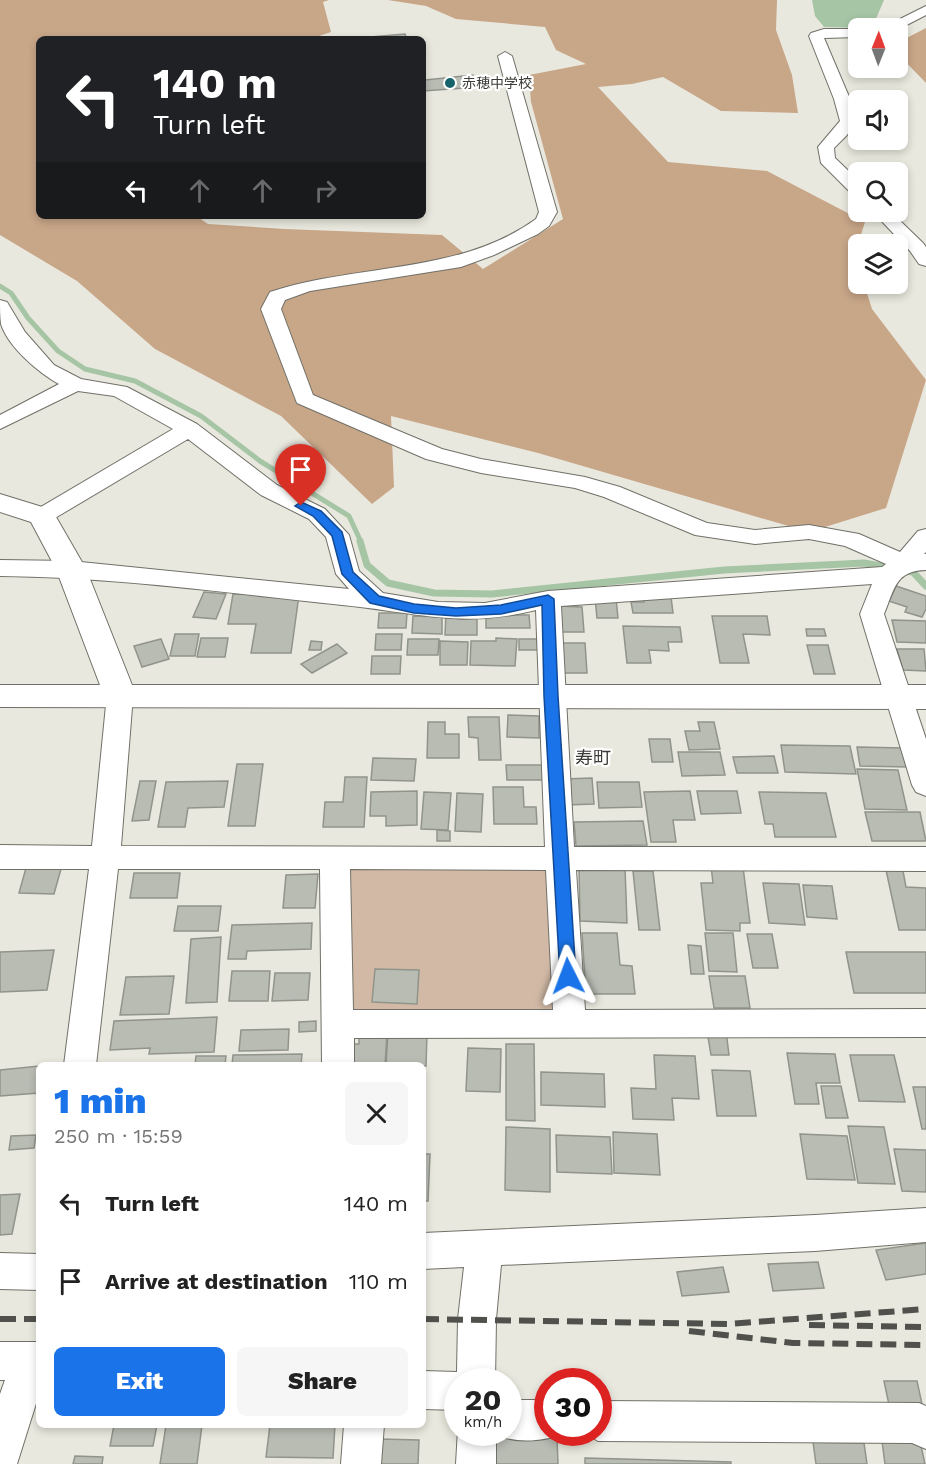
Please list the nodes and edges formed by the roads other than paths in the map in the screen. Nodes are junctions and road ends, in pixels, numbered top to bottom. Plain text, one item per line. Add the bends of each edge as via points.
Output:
1 (926, 10) edge
2 (908, 19) edge
3 (848, 33) edge
4 (505, 56) dead end
5 (848, 179) edge
6 (891, 222) edge
7 (926, 260) edge
8 (0, 306) edge
9 (75, 384) junction
10 (2, 421) edge
11 (189, 429) junction
12 (0, 503) edge
13 (42, 516) junction
14 (926, 536) edge
15 (906, 567) edge
16 (0, 568) edge
17 (70, 569) junction
18 (548, 599) junction
19 (375, 600) junction
20 (120, 695) junction
21 (0, 696) edge
22 (551, 696) junction
23 (913, 697) edge
24 (926, 785) edge
25 (105, 856) junction
26 (0, 857) edge
27 (335, 858) junction
28 (562, 859) junction
29 (926, 859) edge
30 (926, 1023) edge
31 (338, 1024) junction
32 (570, 1024) junction
33 (80, 1062) edge
34 (338, 1062) edge
35 (926, 1225) edge
36 (484, 1248) junction
37 (426, 1251) edge
38 (0, 1272) edge
39 (36, 1272) edge
40 (23, 1361) edge
41 (476, 1368) edge
42 (426, 1390) edge
43 (444, 1391) edge
44 (612, 1420) edge
45 (364, 1428) edge
46 (926, 1428) edge
47 (476, 1446) edge
48 (0, 1456) edge
49 (361, 1464) edge
50 (476, 1464) edge

1 - 2 street
3 - 5 street via 816,36 848,121 826,147 827,159
4 - 15 street via 548,212 543,222 488,251 454,263 307,286 277,296 271,309 304,399 434,454 585,484 704,530 754,537 809,532 851,539
6 - 7 street
8 - 9 street via 17,335 47,369
9 - 10 street
9 - 11 street via 120,392
11 - 13 street
11 - 19 street via 269,490 327,523 337,535 348,574
12 - 13 street
13 - 17 street
14 - 15 street
15 - 18 street
15 - 23 street via 872,615
16 - 17 street
17 - 19 street
17 - 20 street
18 - 19 street via 501,610 456,612
18 - 22 street
20 - 21 street
20 - 22 street
20 - 25 street
22 - 23 street
22 - 28 street
23 - 24 street
25 - 26 street
25 - 27 street
25 - 33 street
27 - 28 street
27 - 31 street
28 - 29 street
28 - 32 street
30 - 32 street
31 - 32 street
31 - 34 street
35 - 36 street
36 - 37 street
36 - 41 street
38 - 39 street
40 - 48 street
42 - 43 street
44 - 46 street via 919,1423
45 - 49 street
47 - 50 street

